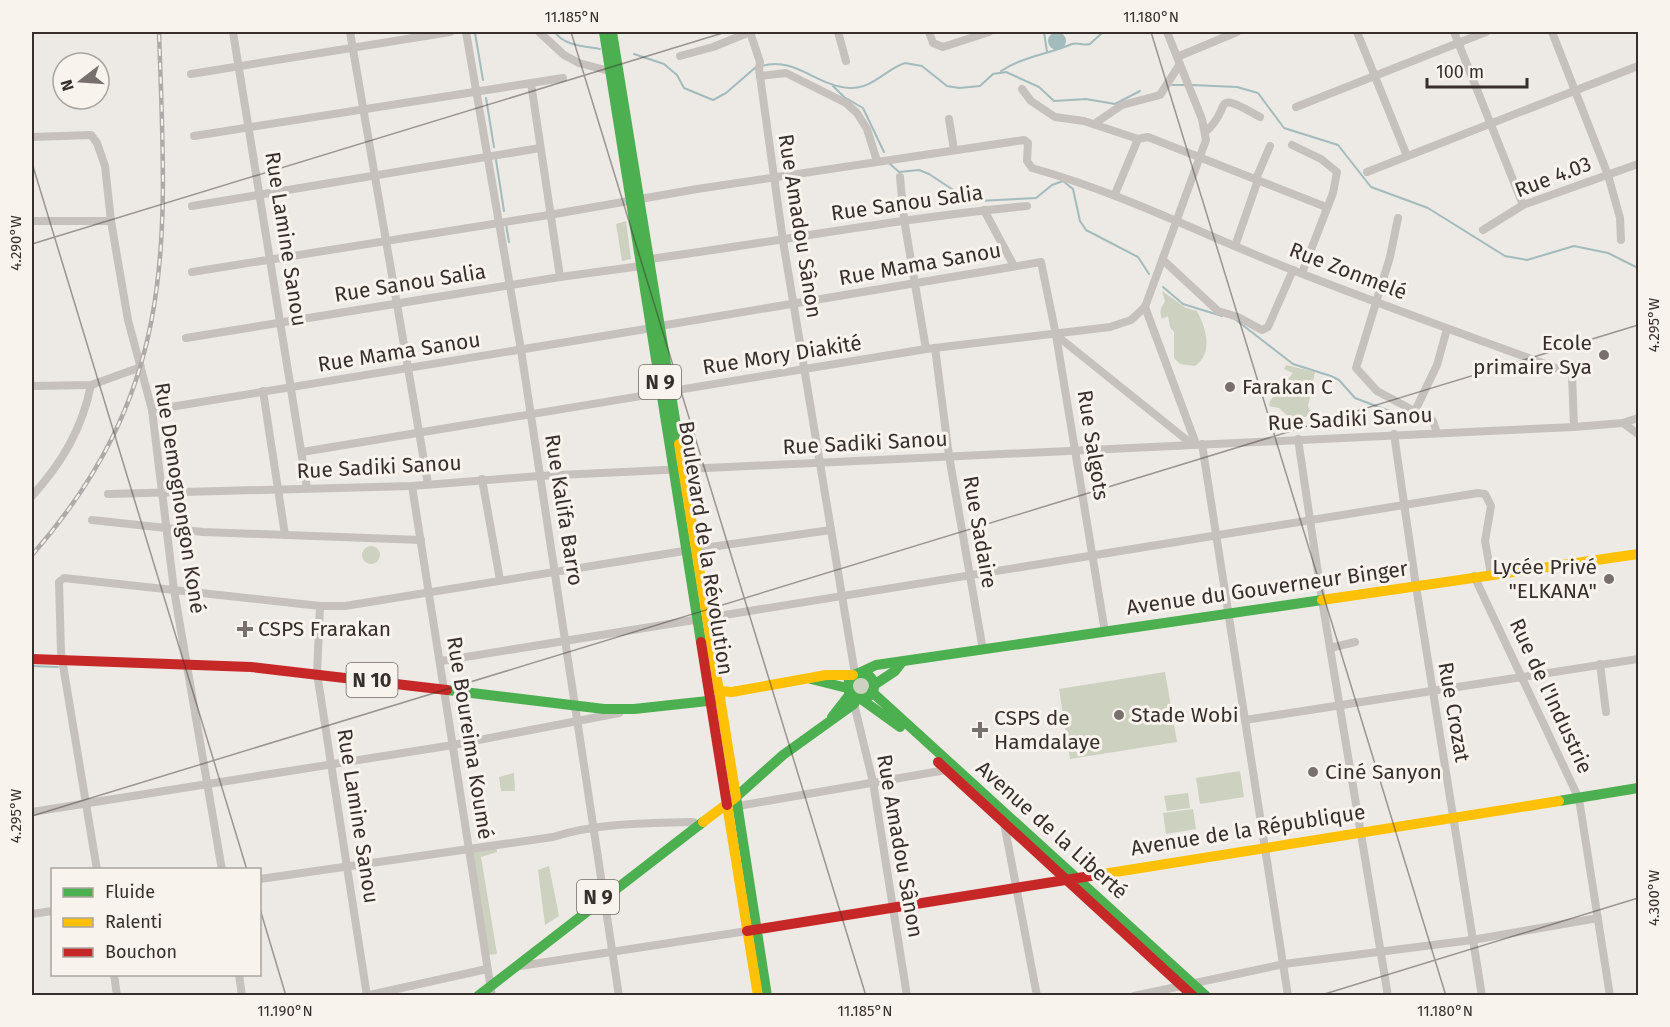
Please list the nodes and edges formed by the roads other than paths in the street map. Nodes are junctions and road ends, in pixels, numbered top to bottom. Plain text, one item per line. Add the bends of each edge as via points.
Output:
1 (233, 32) edge
2 (350, 32) edge
3 (450, 32) edge
4 (466, 32) edge
5 (539, 32) edge
6 (604, 32) edge
7 (612, 32) edge
8 (750, 32) edge
9 (838, 32) edge
10 (929, 32) edge
11 (989, 32) edge
12 (1167, 32) edge
13 (1237, 32) edge
14 (1357, 32) edge
15 (1454, 32) edge
16 (1486, 32) edge
17 (1552, 32) edge
18 (1458, 43) junction
19 (352, 46) junction
20 (680, 56) dead end
21 (1179, 60) junction
22 (846, 61) dead end
23 (1638, 66) edge
24 (239, 67) junction
25 (760, 69) junction
26 (614, 72) junction
27 (191, 74) dead end
28 (1374, 75) junction
29 (563, 78) dead end
30 (531, 83) junction
31 (1022, 89) dead end
32 (1575, 91) junction
33 (477, 92) junction
34 (1296, 107) dead end
35 (364, 111) junction
36 (1260, 117) dead end
37 (949, 119) dead end
38 (1094, 124) junction
39 (1491, 125) junction
40 (249, 127) junction
41 (1206, 131) junction
42 (194, 136) dead end
43 (32, 137) edge
44 (1138, 139) junction
45 (1292, 145) dead end
46 (1270, 146) dead end
47 (540, 148) junction
48 (954, 150) junction
49 (1407, 156) junction
50 (487, 157) junction
51 (1200, 158) junction
52 (878, 161) junction
53 (1638, 164) edge
54 (1367, 172) dead end
55 (375, 174) junction
56 (1608, 175) junction
57 (900, 177) dead end
58 (773, 179) junction
59 (1257, 180) junction
60 (1115, 194) junction
61 (261, 195) junction
62 (636, 201) junction
63 (1523, 205) junction
64 (192, 206) dead end
65 (1026, 206) dead end
66 (1326, 207) junction
67 (984, 210) junction
68 (549, 215) junction
69 (1398, 218) dead end
70 (904, 219) junction
71 (1177, 220) junction
72 (32, 221) edge
73 (111, 221) junction
74 (497, 223) junction
75 (1483, 230) dead end
76 (386, 240) junction
77 (1621, 240) dead end
78 (783, 241) junction
79 (1235, 246) junction
80 (271, 259) junction
81 (1163, 260) junction
82 (646, 263) junction
83 (1043, 265) joint
84 (1014, 266) junction
85 (1293, 270) junction
86 (192, 272) dead end
87 (1302, 273) junction
88 (560, 277) junction
89 (914, 282) junction
90 (510, 286) junction
91 (1375, 300) junction
92 (397, 303) junction
93 (794, 304) junction
94 (1145, 307) junction
95 (282, 322) junction
96 (656, 327) junction
97 (1447, 329) junction
98 (1056, 335) junction
99 (186, 338) dead end
100 (930, 348) junction
101 (521, 350) junction
102 (141, 367) junction
103 (408, 370) junction
104 (806, 370) junction
105 (91, 385) junction
106 (32, 386) edge
107 (292, 387) junction
108 (263, 391) junction
109 (667, 391) junction
110 (152, 410) junction
111 (1415, 411) junction
112 (531, 413) junction
113 (1638, 418) edge
114 (1623, 423) junction
115 (1574, 427) junction
116 (420, 433) junction
117 (1437, 433) junction
118 (1394, 434) junction
119 (1638, 434) edge
120 (1298, 439) junction
121 (1197, 444) junction
122 (1076, 450) junction
123 (302, 452) junction
124 (949, 456) junction
125 (821, 463) junction
126 (679, 470) junction
127 (539, 476) junction
128 (482, 479) junction
129 (428, 484) junction
130 (412, 486) junction
131 (308, 488) junction
132 (278, 489) junction
133 (163, 492) junction
134 (108, 494) dead end
135 (32, 496) edge
136 (1403, 506) junction
137 (92, 520) dead end
138 (1311, 521) junction
139 (167, 527) junction
140 (831, 530) junction
141 (285, 535) junction
142 (1218, 536) junction
143 (421, 540) junction
144 (691, 550) junction
145 (1092, 554) junction
146 (1638, 554) edge
147 (555, 571) junction
148 (1491, 574) junction
149 (968, 575) junction
150 (1474, 576) junction
151 (500, 580) junction
152 (1416, 586) junction
153 (174, 590) junction
154 (429, 594) junction
155 (843, 595) junction
156 (1322, 600) junction
157 (320, 606) junction
158 (1228, 614) junction
159 (702, 617) junction
160 (1105, 632) junction
161 (566, 642) junction
162 (1355, 642) dead end
163 (1330, 648) junction
164 (983, 650) junction
165 (32, 653) edge
166 (62, 656) junction
167 (32, 659) edge
168 (186, 659) junction
169 (1638, 659) edge
170 (441, 661) junction
171 (902, 662) junction
172 (1600, 664) junction
173 (317, 670) junction
174 (856, 674) junction
175 (1522, 676) junction
176 (808, 678) junction
177 (444, 684) junction
178 (873, 689) junction
179 (1432, 691) junction
180 (719, 696) junction
181 (854, 697) junction
182 (575, 701) junction
183 (1339, 705) junction
184 (634, 709) junction
185 (1606, 712) dead end
186 (1245, 720) junction
187 (578, 722) junction
188 (453, 745) junction
189 (331, 764) junction
190 (946, 770) junction
191 (873, 782) junction
192 (208, 784) junction
193 (1638, 788) edge
194 (732, 798) junction
195 (1579, 799) junction
196 (86, 803) junction
197 (32, 812) edge
198 (1454, 818) junction
199 (697, 824) junction
200 (1004, 824) junction
201 (592, 830) junction
202 (1361, 833) junction
203 (469, 847) junction
204 (1264, 848) junction
205 (348, 866) junction
206 (97, 868) edge
207 (222, 868) edge
208 (1070, 878) junction
209 (261, 879) edge
210 (1016, 886) junction
211 (604, 896) junction
212 (894, 909) junction
213 (51, 911) edge
214 (32, 914) edge
215 (1598, 918) junction
216 (752, 930) junction
217 (1472, 940) junction
218 (1381, 950) junction
219 (612, 953) junction
220 (1284, 964) junction
221 (511, 967) junction
222 (114, 976) edge
223 (239, 976) edge
224 (490, 983) edge
225 (1187, 984) junction
226 (1162, 992) edge
227 (366, 995) edge
228 (117, 996) edge
229 (242, 996) edge
230 (469, 996) edge
231 (478, 996) edge
232 (619, 996) edge
233 (758, 996) edge
234 (767, 996) edge
235 (907, 996) edge
236 (1037, 996) edge
237 (1134, 996) edge
238 (1193, 996) edge
239 (1206, 996) edge
240 (1288, 996) edge
241 (1388, 996) edge
242 (1482, 996) edge
243 (1610, 996) edge

1 - 24 street, Rue Lamine Sanou
2 - 19 street
3 - 19 street
4 - 33 street, Rue Kalifa Barro
5 - 26 street via 572,59
6 - 26 main road, N 9
7 - 26 main road, N 9
8 - 20 street
8 - 25 street, Rue Amadou Sânon
9 - 22 street
10 - 11 street via 933,43 943,47
12 - 21 street
13 - 21 street
14 - 28 street
15 - 18 street
16 - 18 street
17 - 32 street
18 - 28 street
18 - 39 street
19 - 24 street
19 - 35 street
21 - 38 street via 1160,94 1122,105
21 - 41 street
23 - 32 street
24 - 27 street
24 - 40 street, Rue Lamine Sanou
25 - 52 street via 786,73 846,103 867,129
25 - 58 street, Rue Amadou Sânon
26 - 62 main road, Boulevard de la Révolution / N 9
28 - 34 street
28 - 49 street
29 - 30 street
30 - 33 street
30 - 47 street
31 - 38 street via 1055,117
32 - 39 street
32 - 56 street
33 - 35 street
33 - 50 street, Rue Kalifa Barro
35 - 40 street
35 - 55 street
36 - 41 street via 1228,102 1221,106
37 - 48 street
38 - 44 street
39 - 49 street
39 - 63 street
40 - 42 street
40 - 61 street, Rue Lamine Sanou
41 - 51 street
43 - 73 street, Rue Demognongon Koné via 91,135 105,166
44 - 51 street via 1148,136
44 - 60 street
45 - 66 street via 1335,169 1333,193
46 - 59 street
47 - 50 street
47 - 68 street
48 - 52 street
48 - 60 street, Rue Zonmelé via 1024,140 1028,142 1027,161 1031,167
49 - 54 street
50 - 55 street
50 - 74 street, Rue Kalifa Barro
51 - 59 street
51 - 71 street
52 - 58 street
53 - 56 street, Rue 4.03
55 - 61 street
55 - 76 street
56 - 63 street, Rue 4.03
56 - 77 street via 1620,218
57 - 70 street, Rue Sadaire
58 - 62 street
58 - 78 street, Rue Amadou Sânon
59 - 66 street
59 - 79 street
60 - 71 street, Rue Zonmelé
61 - 64 street
61 - 80 street, Rue Lamine Sanou
62 - 68 street
62 - 82 main road, Boulevard de la Révolution / N 9
63 - 75 street, Rue 4.03
65 - 67 street, Rue Sanou Salia
66 - 87 street
67 - 70 street, Rue Sanou Salia
67 - 84 street
68 - 74 street
68 - 88 street
69 - 91 street
70 - 78 street, Rue Sanou Salia
70 - 89 street, Rue Sadaire
71 - 79 street, Rue Zonmelé
71 - 81 street
72 - 73 street
73 - 102 street, Rue Demognongon Koné via 128,320
74 - 76 street
74 - 90 street, Rue Kalifa Barro
76 - 80 street
76 - 92 street
78 - 82 street, Rue Sanou Salia
78 - 93 street, Rue Amadou Sânon
79 - 85 street, Rue Zonmelé
80 - 86 street
80 - 95 street, Rue Lamine Sanou
81 - 85 street via 1218,311 1238,316 1260,329 1268,327
81 - 94 street
82 - 88 street, Rue Sanou Salia
82 - 96 main road, Boulevard de la Révolution / N 9
83 - 84 street, Rue Mama Sanou via 1038,262
83 - 98 street, Rue Salgots
84 - 89 street, Rue Mama Sanou
85 - 87 street, Rue Zonmelé
87 - 91 street, Rue Zonmelé
88 - 90 street, Rue Sanou Salia
89 - 93 street, Rue Mama Sanou
89 - 100 street, Rue Sadaire
90 - 92 street, Rue Sanou Salia
90 - 101 street, Rue Kalifa Barro
91 - 97 street, Rue Zonmelé
91 - 111 street via 1356,368 1377,391
92 - 95 street, Rue Sanou Salia
92 - 103 street
93 - 96 street, Rue Mama Sanou
93 - 104 street, Rue Amadou Sânon
94 - 98 street, Rue Mory Diakité via 1119,325
94 - 121 street
95 - 99 street, Rue Sanou Salia
95 - 107 street, Rue Lamine Sanou
96 - 101 street, Rue Mama Sanou
96 - 109 main road, Boulevard de la Révolution / N 9
97 - 111 street via 1437,365
97 - 115 street, Rue Zonmelé via 1572,374
98 - 100 street, Rue Mory Diakité
98 - 121 street
98 - 122 street, Rue Salgots
100 - 104 street, Rue Mory Diakité
100 - 124 street, Rue Sadaire
101 - 103 street, Rue Mama Sanou
101 - 112 street, Rue Kalifa Barro
102 - 105 street
102 - 110 street, Rue Demognongon Koné
103 - 107 street, Rue Mama Sanou
103 - 116 street
104 - 109 street, Rue Mory Diakité
104 - 125 street, Rue Amadou Sânon
105 - 106 street
105 - 135 street via 72,441
107 - 108 street, Rue Mama Sanou
107 - 123 street, Rue Lamine Sanou
108 - 110 street, Rue Mama Sanou
108 - 132 street
109 - 112 street, Rue Mory Diakité
109 - 126 main road, Boulevard de la Révolution / N 9
110 - 133 street, Rue Demognongon Koné
111 - 117 street via 1433,421
112 - 116 street, Rue Mory Diakité
112 - 127 street, Rue Kalifa Barro
113 - 114 street, Rue Sadiki Sanou
114 - 115 street, Rue Sadiki Sanou
114 - 119 street
115 - 117 street, Rue Sadiki Sanou
116 - 123 street, Rue Mory Diakité
116 - 129 street
117 - 118 street, Rue Sadiki Sanou
118 - 120 street, Rue Sadiki Sanou
118 - 136 street, Rue Crozat
120 - 121 street, Rue Sadiki Sanou
120 - 138 street
121 - 122 street, Rue Sadiki Sanou
121 - 142 street
122 - 124 street, Rue Sadiki Sanou
122 - 145 street, Rue Salgots
123 - 131 street, Rue Lamine Sanou
124 - 125 street, Rue Sadiki Sanou
124 - 149 street, Rue Sadaire
125 - 126 street, Rue Sadiki Sanou
125 - 140 street, Rue Amadou Sânon
126 - 127 street, Rue Sadiki Sanou
126 - 144 main road, Boulevard de la Révolution / N 9
127 - 128 street, Rue Sadiki Sanou
127 - 147 street, Rue Kalifa Barro
128 - 129 street, Rue Sadiki Sanou
128 - 151 street
129 - 130 street, Rue Sadiki Sanou
130 - 131 street, Rue Sadiki Sanou
130 - 143 street, Rue Boureima Koumé
131 - 132 street, Rue Sadiki Sanou
132 - 133 street, Rue Sadiki Sanou
132 - 141 street
133 - 134 street, Rue Sadiki Sanou
133 - 139 street, Rue Demognongon Koné
136 - 138 street
136 - 148 street via 1485,494 1491,506 1485,541
136 - 152 street, Rue Crozat
137 - 139 street
138 - 142 street
138 - 156 street
139 - 141 street
139 - 153 street, Rue Demognongon Koné
140 - 144 street
140 - 155 street, Rue Amadou Sânon
141 - 143 street
142 - 145 street
142 - 158 street
143 - 154 street, Rue Boureima Koumé
144 - 147 street
144 - 159 main road, Boulevard de la Révolution / N 9
145 - 149 street
145 - 160 street, Rue Salgots
146 - 148 main road, Avenue du Gouverneur Binger / N 10
147 - 151 street
147 - 161 street, Rue Kalifa Barro
148 - 150 main road, Avenue du Gouverneur Binger / N 10
149 - 155 street
149 - 164 street, Rue Sadaire
150 - 152 main road, Avenue du Gouverneur Binger / N 10
150 - 175 street, Rue de l'Industrie
151 - 154 street
152 - 156 main road, Avenue du Gouverneur Binger / N 10
152 - 179 street, Rue Crozat
153 - 157 street
153 - 166 street via 60,580
153 - 168 street, Rue Demognongon Koné
154 - 157 street
154 - 170 street, Rue Boureima Koumé
155 - 159 street via 748,613
155 - 174 street, Rue Amadou Sânon
156 - 158 main road, Avenue du Gouverneur Binger / N 10
156 - 163 street
157 - 173 street, Rue Lamine Sanou
158 - 160 main road, Avenue du Gouverneur Binger / N 10
158 - 186 street
159 - 161 street
159 - 180 main road, Boulevard de la Révolution / N 9
160 - 164 main road, Avenue du Gouverneur Binger / N 10
161 - 170 street
161 - 182 street, Rue Kalifa Barro
162 - 163 street
163 - 183 street
164 - 171 main road, Avenue du Gouverneur Binger / N 10
165 - 166 main road, N 10
166 - 167 main road, N 10
166 - 168 main road, N 10
166 - 196 street
168 - 173 main road, N 10
168 - 192 street, Rue Demognongon Koné
169 - 172 street
170 - 177 street, Rue Boureima Koumé
171 - 174 main road, Avenue du Gouverneur Binger / N 10 via 876,665
171 - 178 main road
172 - 175 street
172 - 185 street
173 - 177 main road, N 10
173 - 189 street, Rue Lamine Sanou
174 - 176 main road, Avenue du Gouverneur Binger / N 10
174 - 178 main road, Avenue de la Liberté via 868,674
174 - 181 main road via 848,682
175 - 179 street
175 - 195 street, Rue de l'Industrie
176 - 180 main road, Avenue du Gouverneur Binger / N 10
176 - 181 main road, Avenue du Gouverneur Binger / N 10
177 - 182 main road, N 10
177 - 188 street, Rue Boureima Koumé
178 - 181 main road
178 - 208 main road, Avenue de la Liberté
179 - 183 street
179 - 198 street, Rue Crozat
180 - 182 main road, N 10 via 633,702
180 - 184 main road, N 10
180 - 194 main road, Boulevard de la Révolution / N 9
181 - 190 main road, Avenue de la Liberté via 902,729
181 - 191 street, Rue Amadou Sânon
181 - 194 main road
182 - 184 main road, N 10
182 - 187 street, Rue Kalifa Barro
183 - 186 street
183 - 202 street
184 - 187 street
186 - 204 street
187 - 188 street
187 - 201 street, Rue Kalifa Barro
188 - 189 street
188 - 203 street, Rue Boureima Koumé
189 - 192 street
189 - 205 street, Rue Lamine Sanou
190 - 191 street
190 - 200 main road, Avenue de la Liberté
191 - 194 street
191 - 212 street, Rue Amadou Sânon
192 - 196 street
192 - 207 street, Rue Demognongon Koné
193 - 195 main road, Avenue de la République
194 - 199 main road, N 9
194 - 216 main road, Boulevard de la Révolution
195 - 198 main road, Avenue de la République
195 - 215 street, Rue de l'Industrie
196 - 197 street
196 - 206 street
198 - 202 main road, Avenue de la République
198 - 217 street, Rue Crozat
199 - 201 street via 636,822
199 - 211 main road, N 9
200 - 208 main road, Avenue de la Liberté
200 - 210 street
201 - 203 street
201 - 211 street, Rue Kalifa Barro
202 - 204 main road, Avenue de la République
202 - 218 street
203 - 205 street
203 - 224 street, Rue Boureima Koumé
204 - 208 main road, Avenue de la République
204 - 220 street
205 - 209 street
205 - 227 street, Rue Lamine Sanou
208 - 210 main road, Avenue de la République
208 - 225 main road, Avenue de la Liberté
210 - 212 main road, Avenue de la République
210 - 236 street
211 - 219 street, Rue Kalifa Barro
211 - 221 main road, N 9
212 - 216 main road, Avenue de la République
212 - 235 street, Rue Amadou Sânon
213 - 214 street
215 - 217 street
215 - 243 street, Rue de l'Industrie
216 - 219 street
216 - 233 main road, Boulevard de la Révolution
216 - 234 main road, Boulevard de la Révolution
217 - 218 street
217 - 242 street, Rue Crozat
218 - 220 street
218 - 241 street
219 - 221 street
219 - 232 street, Rue Kalifa Barro
220 - 225 street
220 - 240 street
221 - 224 main road, N 9
222 - 228 street
223 - 229 street
224 - 227 street
224 - 230 main road, N 9
224 - 231 main road, N 9
225 - 226 street
225 - 238 main road, Avenue de la Liberté
225 - 239 main road, Avenue de la Liberté
226 - 237 street

